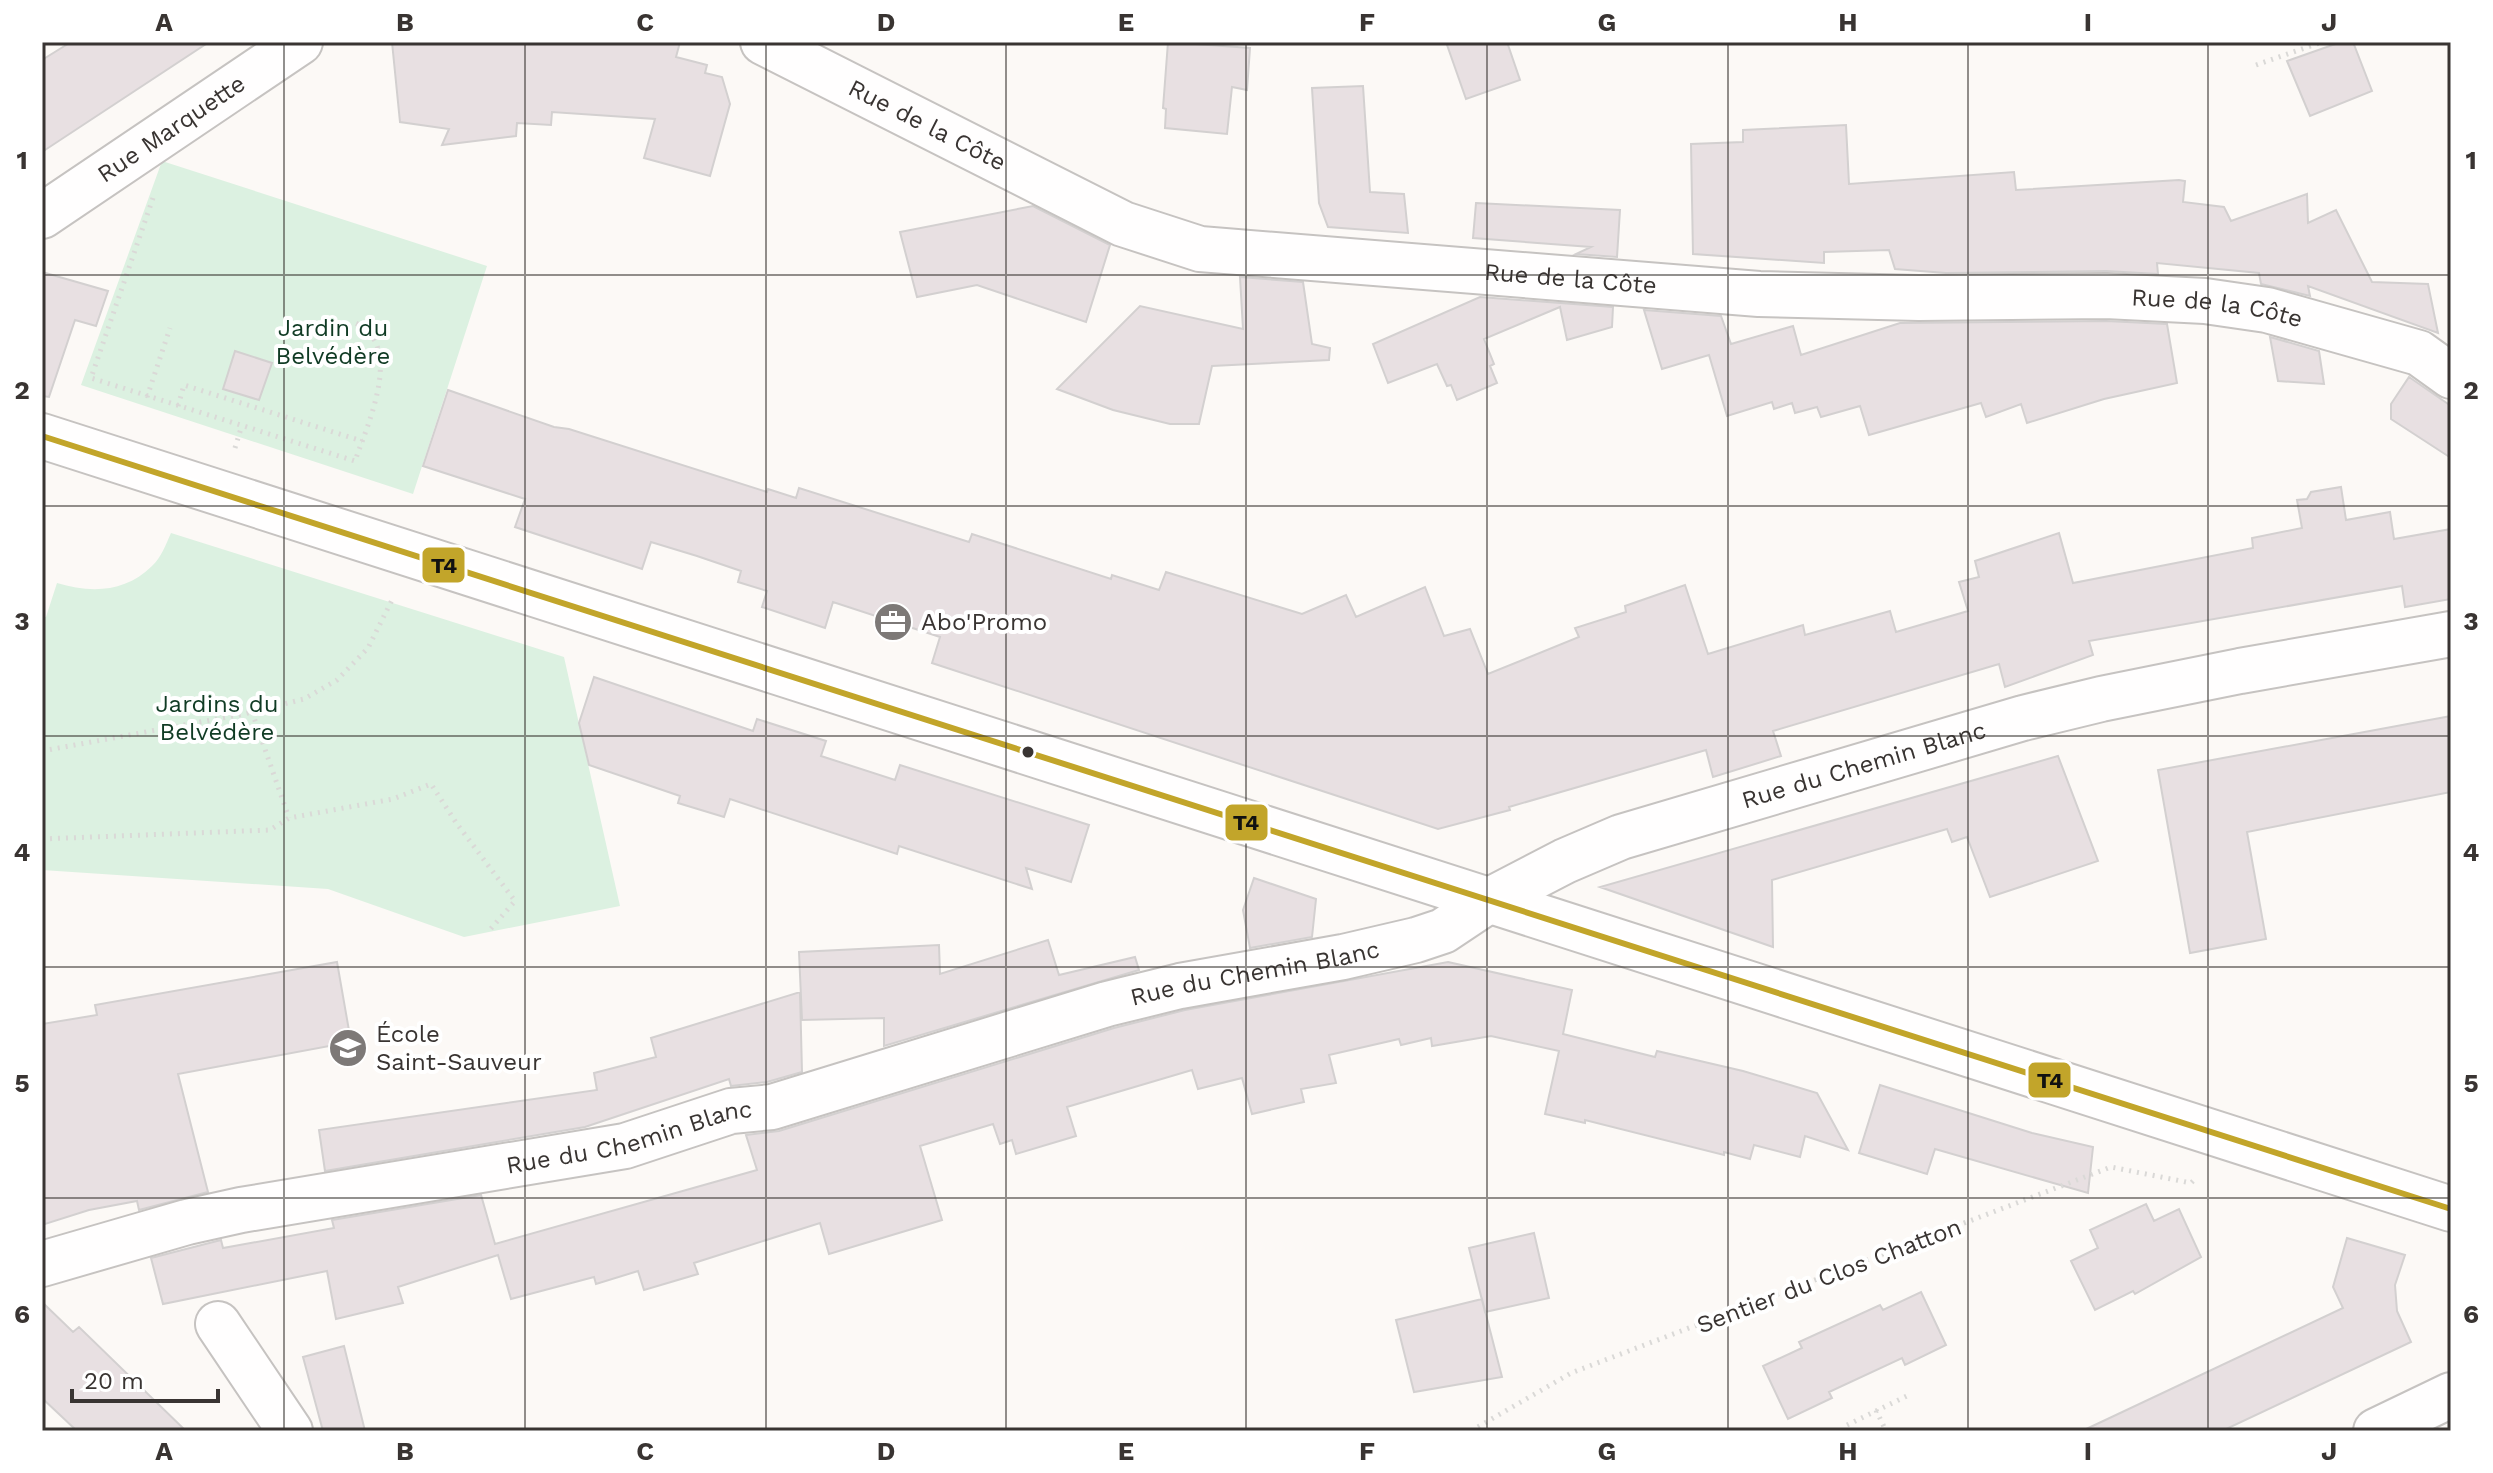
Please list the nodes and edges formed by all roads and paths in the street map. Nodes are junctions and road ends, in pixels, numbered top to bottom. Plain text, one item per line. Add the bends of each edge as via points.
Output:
1 (300, 42) edge
2 (763, 42) edge
3 (2322, 42) edge
4 (2256, 65) dead end
5 (154, 198) dead end
6 (42, 216) edge
7 (353, 322) dead end
8 (170, 328) dead end
9 (2440, 355) edge
10 (147, 397) junction
11 (178, 406) junction
12 (242, 425) junction
13 (42, 436) edge
14 (362, 441) junction
15 (235, 448) dead end
16 (392, 600) dead end
17 (2451, 634) edge
18 (252, 712) junction
19 (42, 751) edge
20 (289, 818) junction
21 (42, 839) edge
22 (1488, 901) junction
23 (487, 933) dead end
24 (2196, 1178) dead end
25 (2451, 1209) edge
26 (42, 1264) edge
27 (218, 1324) dead end
28 (1911, 1394) dead end
29 (2451, 1395) edge
30 (1876, 1410) junction
31 (1847, 1425) dead end
32 (290, 1431) edge
33 (1471, 1431) edge
34 (1886, 1431) edge
35 (2376, 1431) edge

1 - 6 street, Rue Marquette
2 - 9 street, Rue de la Côte via 1123,224 1200,249 1759,294 2205,301 2267,310
3 - 4 path
5 - 10 path via 91,378
7 - 14 path via 373,336 381,378
8 - 10 path
10 - 11 path
11 - 12 path
11 - 14 path via 184,385
12 - 14 path via 355,461
12 - 15 path
13 - 22 street
16 - 18 path via 368,648 337,680 304,699
17 - 22 street, Rue du Chemin Blanc via 2225,674 2023,718 1621,837
18 - 19 path
18 - 20 path
20 - 21 path via 270,830
20 - 23 path via 393,799 431,784 515,901
22 - 25 street
22 - 26 street, Rue du Chemin Blanc via 1443,931 1416,940 1107,1004 772,1107 731,1111 625,1146 241,1210
24 - 33 path, Sentier du Clos Chatton via 2191,1183 2111,1167 1571,1373
27 - 32 street
28 - 30 path
29 - 35 street
30 - 31 path
30 - 34 path

